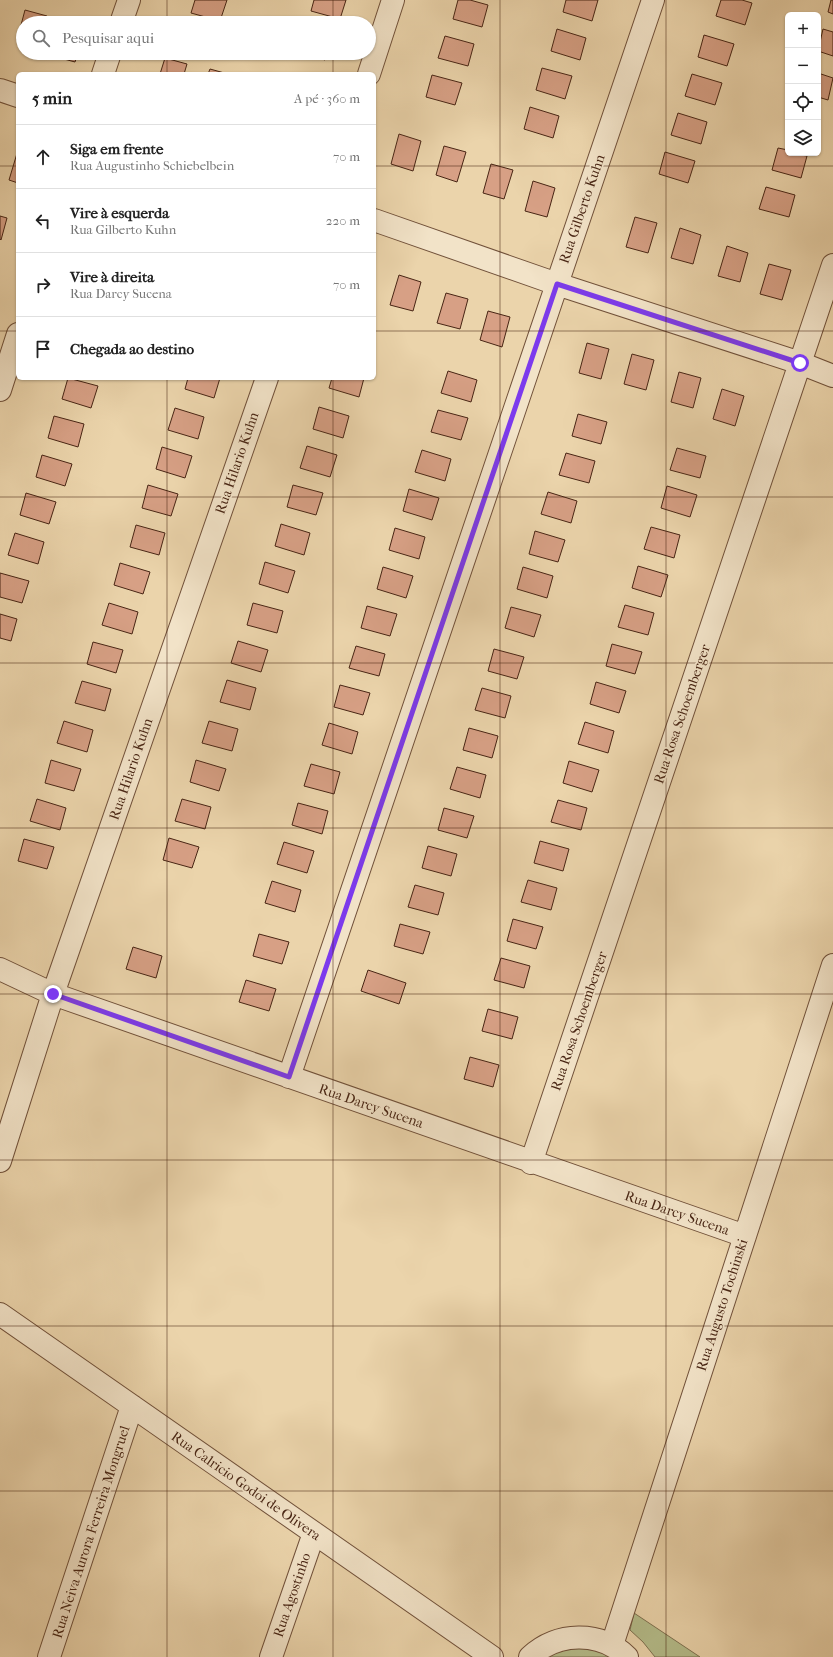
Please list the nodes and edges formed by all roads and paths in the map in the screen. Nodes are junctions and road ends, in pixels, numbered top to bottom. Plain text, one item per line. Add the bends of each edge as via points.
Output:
1 (128, 0) edge
2 (393, 0) edge
3 (653, 0) edge
4 (122, 16) edge
5 (376, 52) edge
6 (108, 60) edge
7 (374, 60) edge
8 (104, 72) edge
9 (370, 72) edge
10 (0, 90) edge
11 (16, 95) edge
12 (376, 221) edge
13 (833, 266) edge
14 (557, 284) junction
15 (16, 340) edge
16 (800, 363) junction
17 (833, 376) edge
18 (266, 380) edge
19 (0, 390) edge
20 (833, 965) edge
21 (0, 969) edge
22 (53, 994) junction
23 (289, 1077) junction
24 (0, 1161) edge
25 (531, 1163) junction
26 (745, 1236) junction
27 (0, 1314) edge
28 (132, 1406) junction
29 (314, 1533) junction
30 (619, 1651) edge
31 (49, 1657) edge
32 (271, 1657) edge
33 (492, 1657) edge
34 (530, 1657) edge

1 - 4 street
2 - 5 street
3 - 14 street, Rua Gilberto Kuhn
6 - 8 street
7 - 9 street
10 - 11 street
12 - 14 street
13 - 16 street, Rua Rosa Schoemberger
14 - 16 street
14 - 23 street, Rua Gilberto Kuhn
15 - 19 street
16 - 17 street
16 - 25 street, Rua Rosa Schoemberger
18 - 22 street, Rua Hilario Kuhn
20 - 26 street, Rua Augusto Tochinski
21 - 22 street, Rua Darcy Sucena
22 - 23 street, Rua Darcy Sucena
22 - 24 street, Rua Hilario Kuhn
23 - 25 street, Rua Darcy Sucena
25 - 26 street, Rua Darcy Sucena
26 - 30 street, Rua Augusto Tochinski
27 - 28 street, Rua Calricio Godoi de Olivera
28 - 29 street, Rua Calricio Godoi de Olivera
28 - 31 street, Rua Neiva Aurora Ferreira Mongruel
29 - 32 street, Rua Agostinho
29 - 33 street, Rua Calricio Godoi de Olivera
30 - 34 street via 597,1640 566,1638 537,1650

